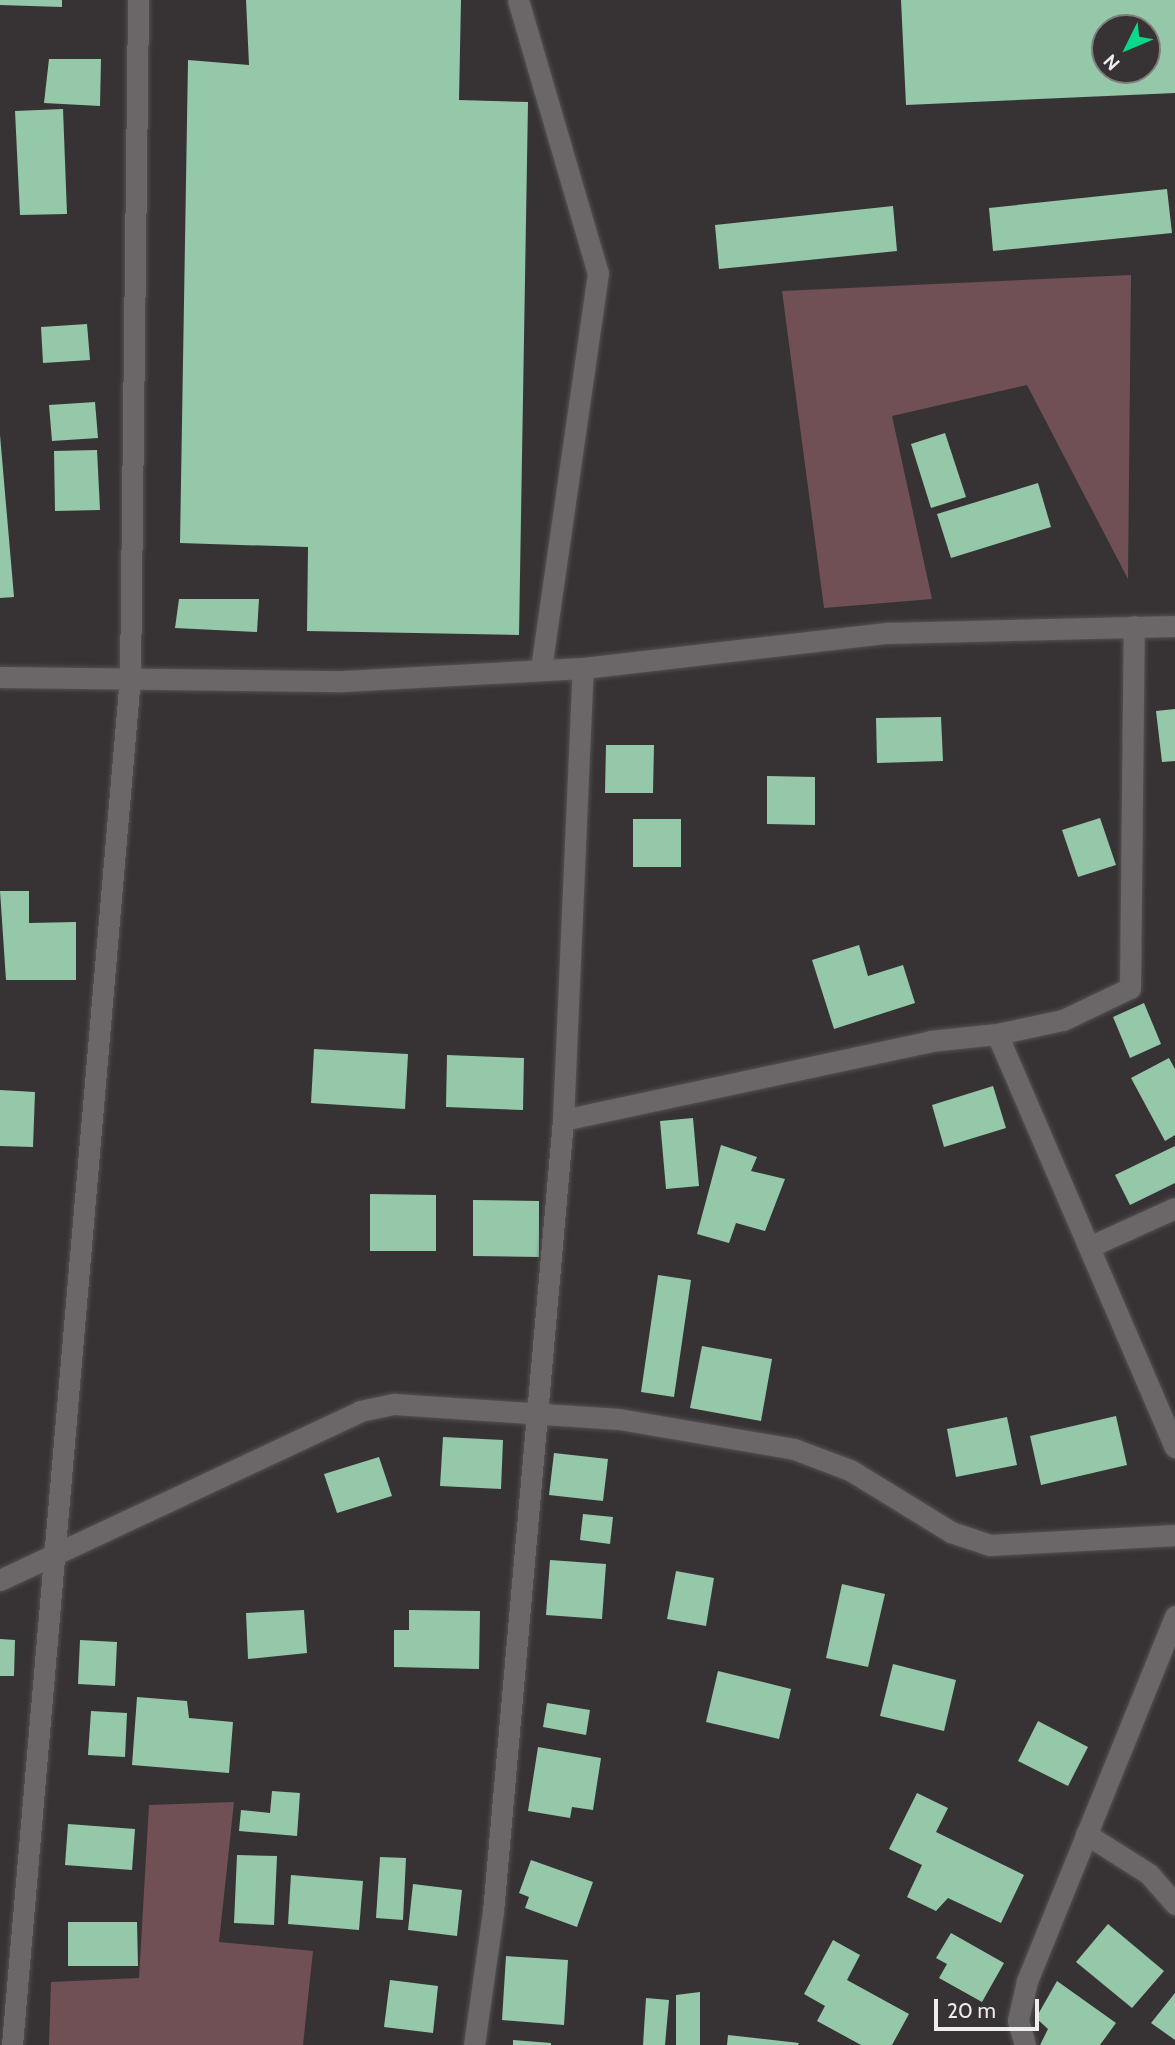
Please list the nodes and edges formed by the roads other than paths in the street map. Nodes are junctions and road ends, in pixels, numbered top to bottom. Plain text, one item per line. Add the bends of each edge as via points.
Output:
1 (138, 0) edge
2 (518, 0) edge
3 (1134, 626) junction
4 (1175, 626) edge
5 (583, 668) junction
6 (541, 670) junction
7 (0, 677) edge
8 (130, 677) junction
9 (997, 1034) junction
10 (563, 1120) junction
11 (1175, 1208) edge
12 (1089, 1247) junction
13 (536, 1413) junction
14 (1175, 1447) edge
15 (1175, 1535) edge
16 (51, 1556) junction
17 (0, 1580) edge
18 (1175, 1616) edge
19 (1086, 1835) junction
20 (1175, 1904) edge
21 (12, 2045) edge
22 (474, 2045) edge
23 (1025, 2045) edge

1 - 8 street
2 - 6 street via 598,273
3 - 4 street
3 - 5 street via 887,633
3 - 9 street via 1129,988 1063,1020
5 - 6 street
5 - 10 street
6 - 8 street via 344,681
7 - 8 street
8 - 16 street
9 - 10 street via 930,1041
9 - 12 street
10 - 13 street
11 - 12 street
12 - 14 street
13 - 15 street via 619,1419 794,1450 850,1470 951,1532 990,1545
13 - 16 street via 394,1404 360,1411
13 - 22 street via 493,1912
16 - 17 street
16 - 21 street
18 - 19 street
19 - 20 street via 1149,1874
19 - 23 street via 1027,1981 1018,2020

